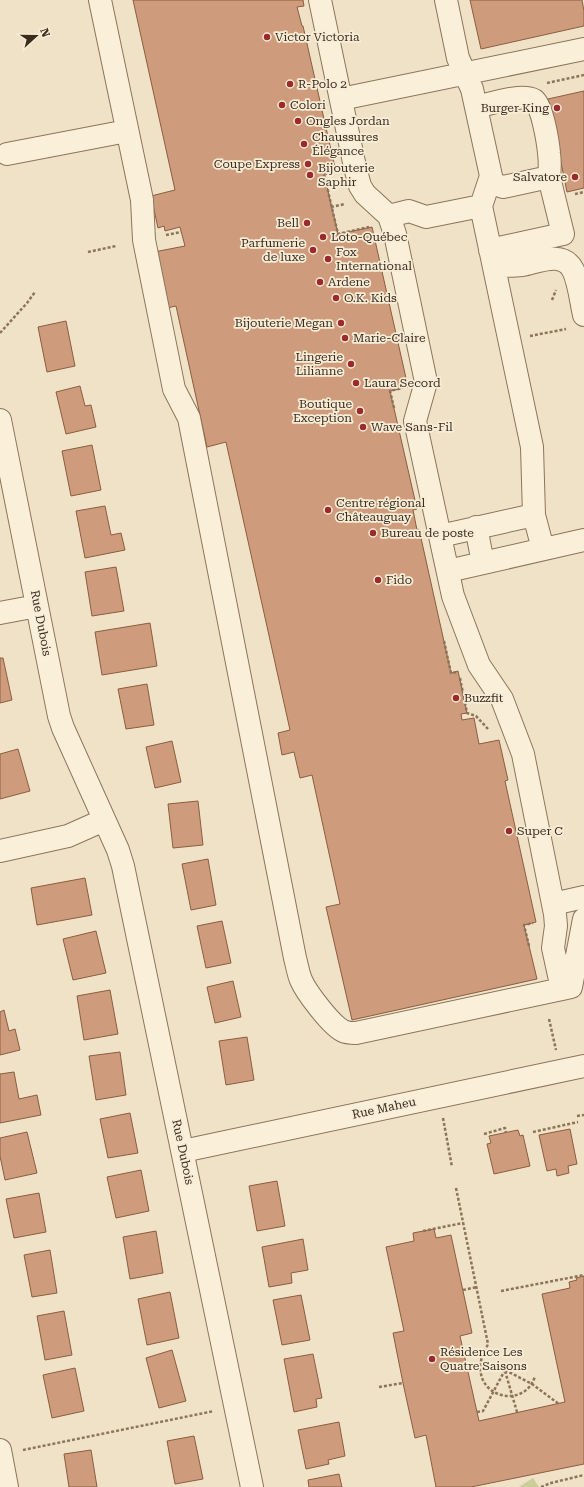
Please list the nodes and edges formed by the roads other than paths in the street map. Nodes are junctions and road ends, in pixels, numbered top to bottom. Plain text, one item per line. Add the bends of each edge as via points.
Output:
1 (100, 0) edge
2 (320, 0) edge
3 (446, 0) edge
4 (584, 49) edge
5 (465, 74) junction
6 (341, 99) junction
7 (476, 107) junction
8 (127, 131) junction
9 (7, 154) dead end
10 (550, 178) junction
11 (489, 182) junction
12 (480, 206) junction
13 (389, 216) junction
14 (492, 258) junction
15 (578, 321) edge
16 (0, 420) edge
17 (534, 515) junction
18 (476, 527) junction
19 (440, 536) junction
20 (584, 540) edge
21 (543, 549) junction
22 (483, 563) junction
23 (448, 571) junction
24 (37, 606) junction
25 (0, 613) edge
26 (104, 820) junction
27 (0, 851) edge
28 (584, 897) edge
29 (553, 904) junction
30 (584, 919) edge
31 (567, 988) junction
32 (584, 1066) edge
33 (183, 1151) junction
34 (8, 1451) edge
35 (7, 1487) edge
36 (252, 1487) edge

1 - 8 street
2 - 6 street
3 - 5 street via 458,58
4 - 5 street
5 - 6 street
5 - 7 street
6 - 13 street via 360,186
7 - 10 street via 522,97 534,100 541,111 550,154
7 - 11 street via 491,176
8 - 9 street
8 - 31 street via 142,200 144,240 174,389 189,418 295,958 302,981 333,1022 349,1033
10 - 11 street via 503,187
10 - 14 street via 563,234
11 - 12 street
12 - 13 street via 426,217 409,212
12 - 14 street
13 - 19 street via 426,382 415,421
14 - 15 street via 521,265 550,258 567,262 573,269
14 - 17 street via 532,447
16 - 24 street, Rue Dubois
17 - 18 street
17 - 21 street
18 - 19 street
18 - 22 street
19 - 23 street
20 - 21 street
21 - 22 street
22 - 23 street
23 - 29 street via 453,596 479,665 502,699 523,754
24 - 25 street
24 - 26 street, Rue Dubois via 59,716
26 - 27 street via 68,836
26 - 33 street, Rue Dubois via 124,866
28 - 29 street
29 - 31 street via 556,926 553,948
30 - 31 street
32 - 33 street, Rue Maheu
33 - 36 street, Rue Dubois
34 - 35 street

